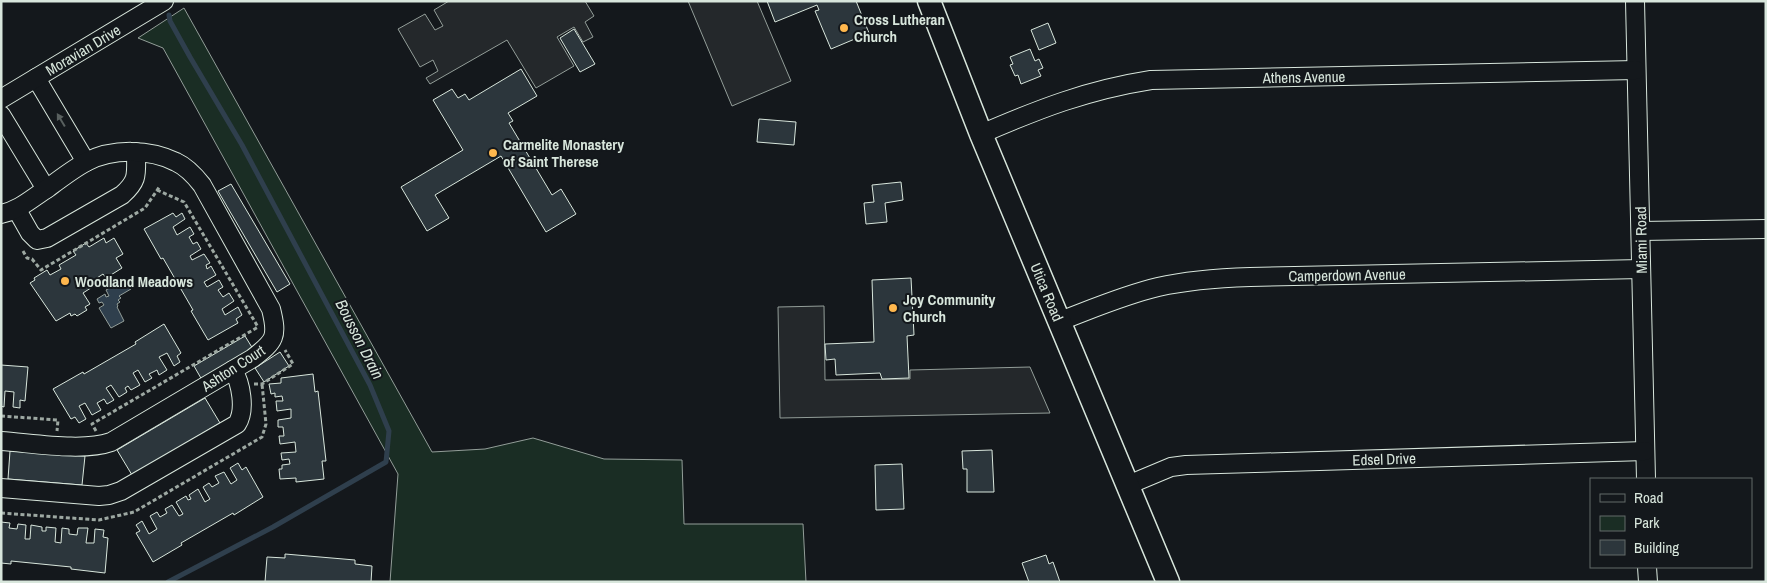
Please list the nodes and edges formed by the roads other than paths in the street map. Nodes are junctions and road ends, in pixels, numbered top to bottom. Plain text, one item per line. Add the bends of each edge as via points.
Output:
1 (164, 1) edge
2 (928, 1) edge
3 (1635, 1) edge
4 (1636, 70) junction
5 (36, 78) junction
6 (1, 99) edge
7 (1, 115) edge
8 (981, 134) junction
9 (136, 152) junction
10 (86, 162) junction
11 (46, 189) junction
12 (9, 212) edge
13 (1766, 229) edge
14 (1641, 231) junction
15 (1641, 269) junction
16 (1060, 322) junction
17 (233, 370) junction
18 (1, 441) edge
19 (1645, 451) junction
20 (1646, 478) edge
21 (1128, 485) junction
22 (1, 488) edge
23 (1648, 568) edge
24 (1168, 582) edge
25 (1648, 582) edge

1 - 5 street, Moravian Drive
2 - 8 main road, Utica Road
3 - 4 street, Miami Road
4 - 8 street, Athens Avenue via 1151,80 1088,93 1041,108
4 - 14 street, Miami Road
5 - 6 street, Moravian Drive
10 -> 5 street
7 - 11 street
8 - 16 main road, Utica Road
9 - 10 street, Ashton Court via 101,156
9 - 12 street via 136,176 122,195 47,238 37,240
9 - 17 street, Ashton Court via 178,163 202,185 271,309 274,338 253,358
10 - 11 street, Ashton Court
11 - 12 street, Ashton Court
13 - 14 street
14 - 15 street, Miami Road
15 - 16 street, Camperdown Avenue via 1250,276 1201,280 1158,287
15 - 19 street, Miami Road
16 - 21 main road, Utica Road
17 - 18 street, Ashton Court via 99,447
17 - 22 street via 239,385 242,412 237,424 121,491 100,496
19 - 20 street, Miami Road
19 - 21 street, Edsel Drive via 1186,465 1171,466
21 - 24 main road, Utica Road
23 - 25 street

